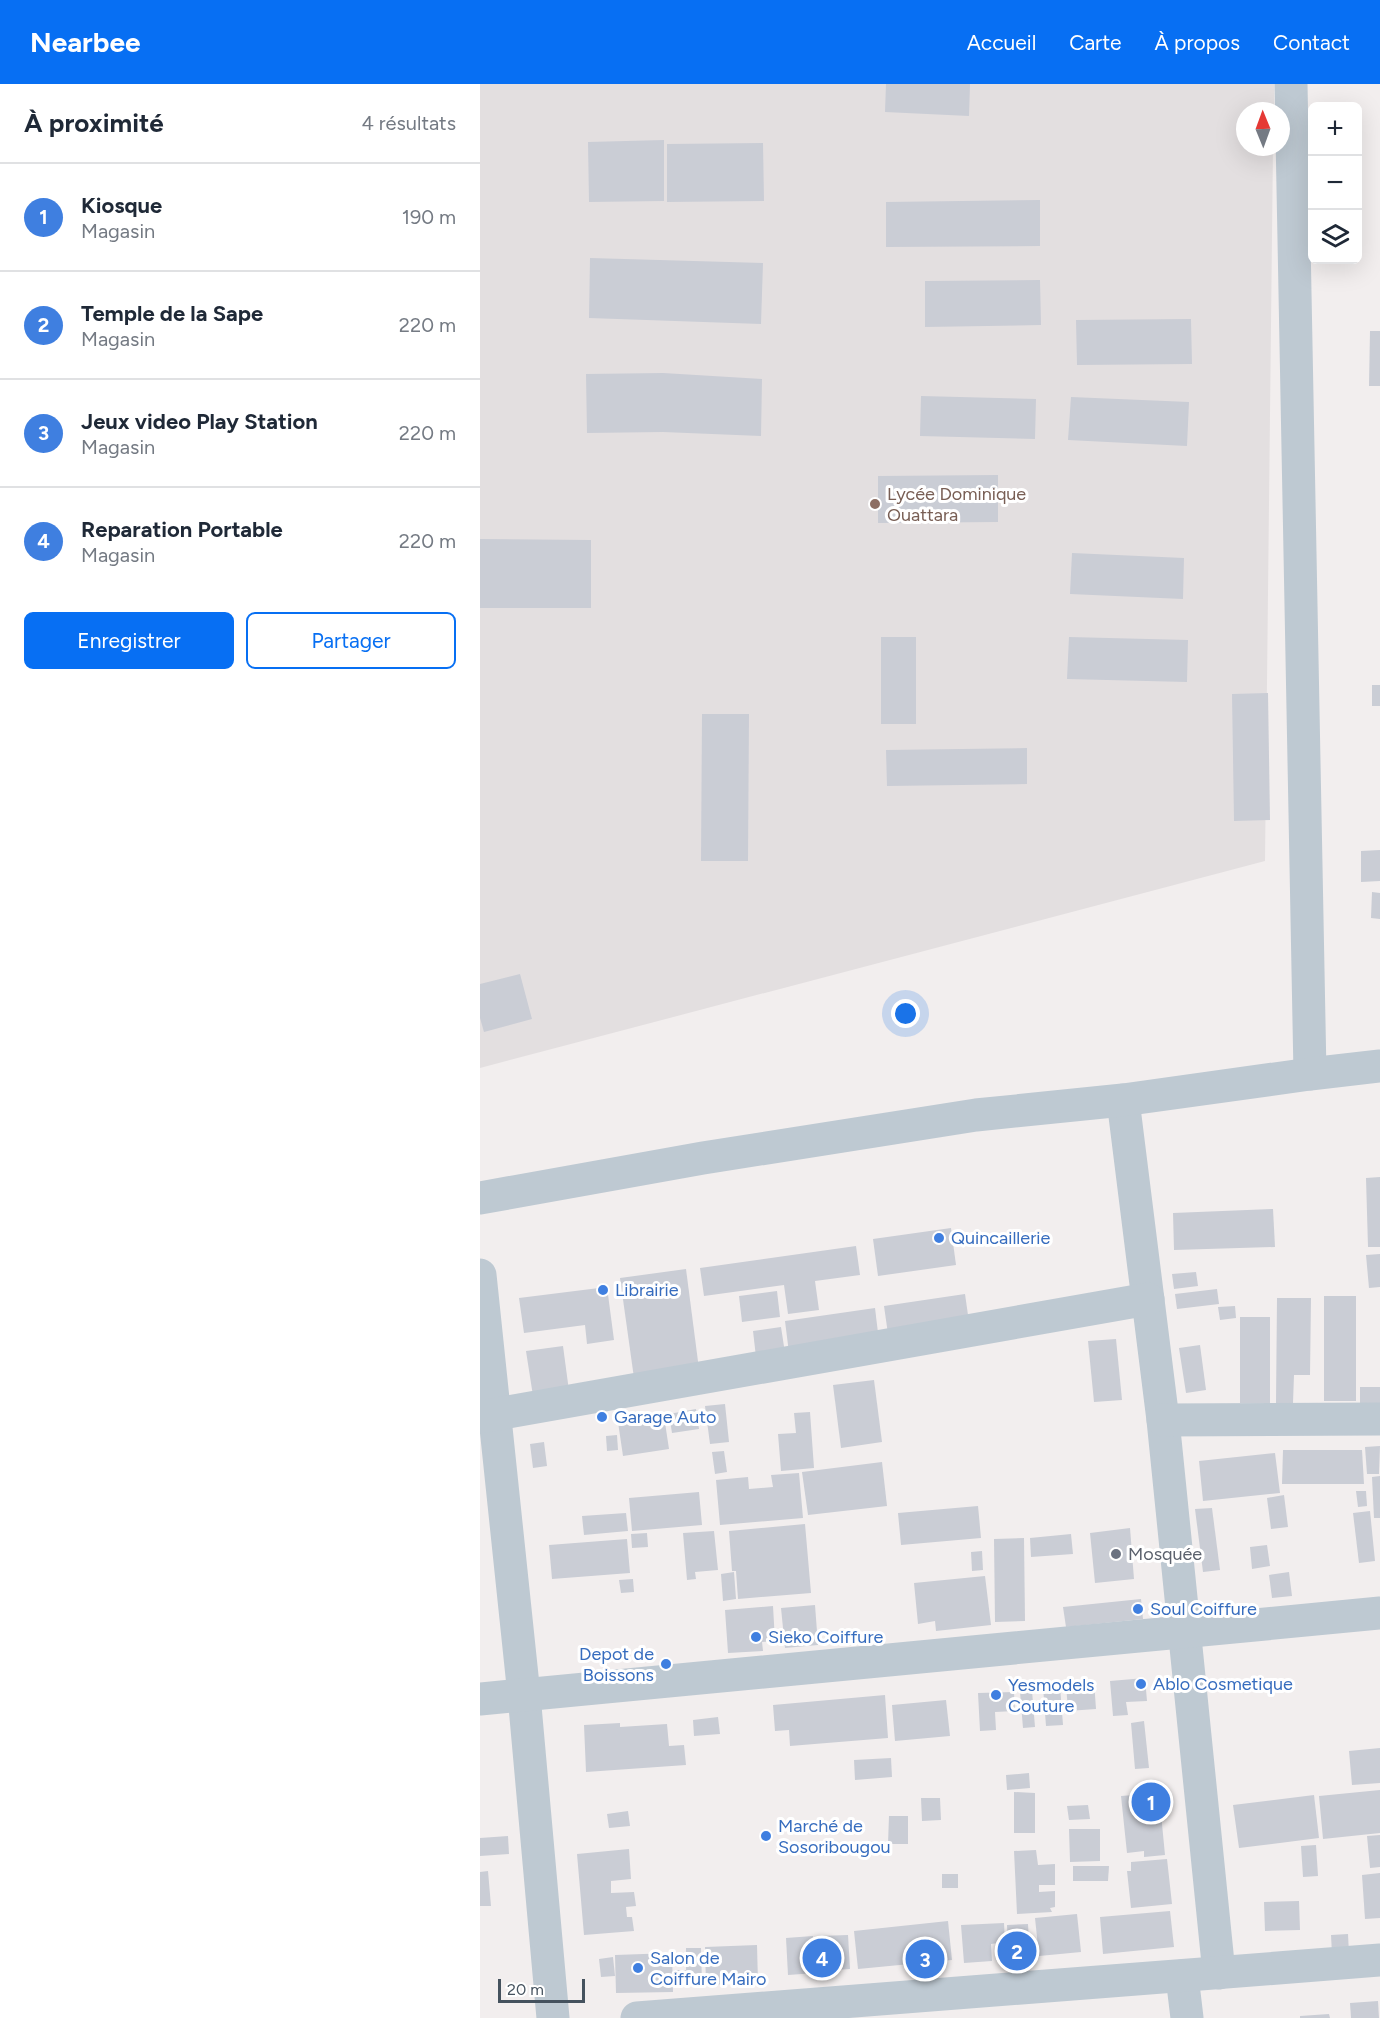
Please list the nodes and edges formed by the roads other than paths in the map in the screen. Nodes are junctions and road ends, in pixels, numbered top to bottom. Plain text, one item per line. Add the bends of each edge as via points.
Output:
1 (1291, 84) edge
2 (1380, 1066) edge
3 (1310, 1074) junction
4 (1123, 1100) junction
5 (480, 1198) edge
6 (480, 1275) edge
7 (1148, 1299) junction
8 (487, 1416) edge
9 (1380, 1419) edge
10 (1162, 1420) junction
11 (1380, 1613) edge
12 (1184, 1632) junction
13 (524, 1695) junction
14 (480, 1699) edge
15 (1380, 1960) edge
16 (1219, 1973) junction
17 (1182, 1976) junction
18 (553, 2018) edge
19 (637, 2018) edge
20 (1187, 2018) edge

1 - 3 street
2 - 3 street
3 - 4 street
4 - 5 street via 964,1117
4 - 7 street
6 - 8 street
7 - 8 street
7 - 10 street
8 - 13 street
9 - 10 street
10 - 12 street
11 - 12 street
12 - 13 street
12 - 16 street
13 - 14 street
13 - 18 street
15 - 16 street
16 - 17 street
17 - 19 street
17 - 20 street

